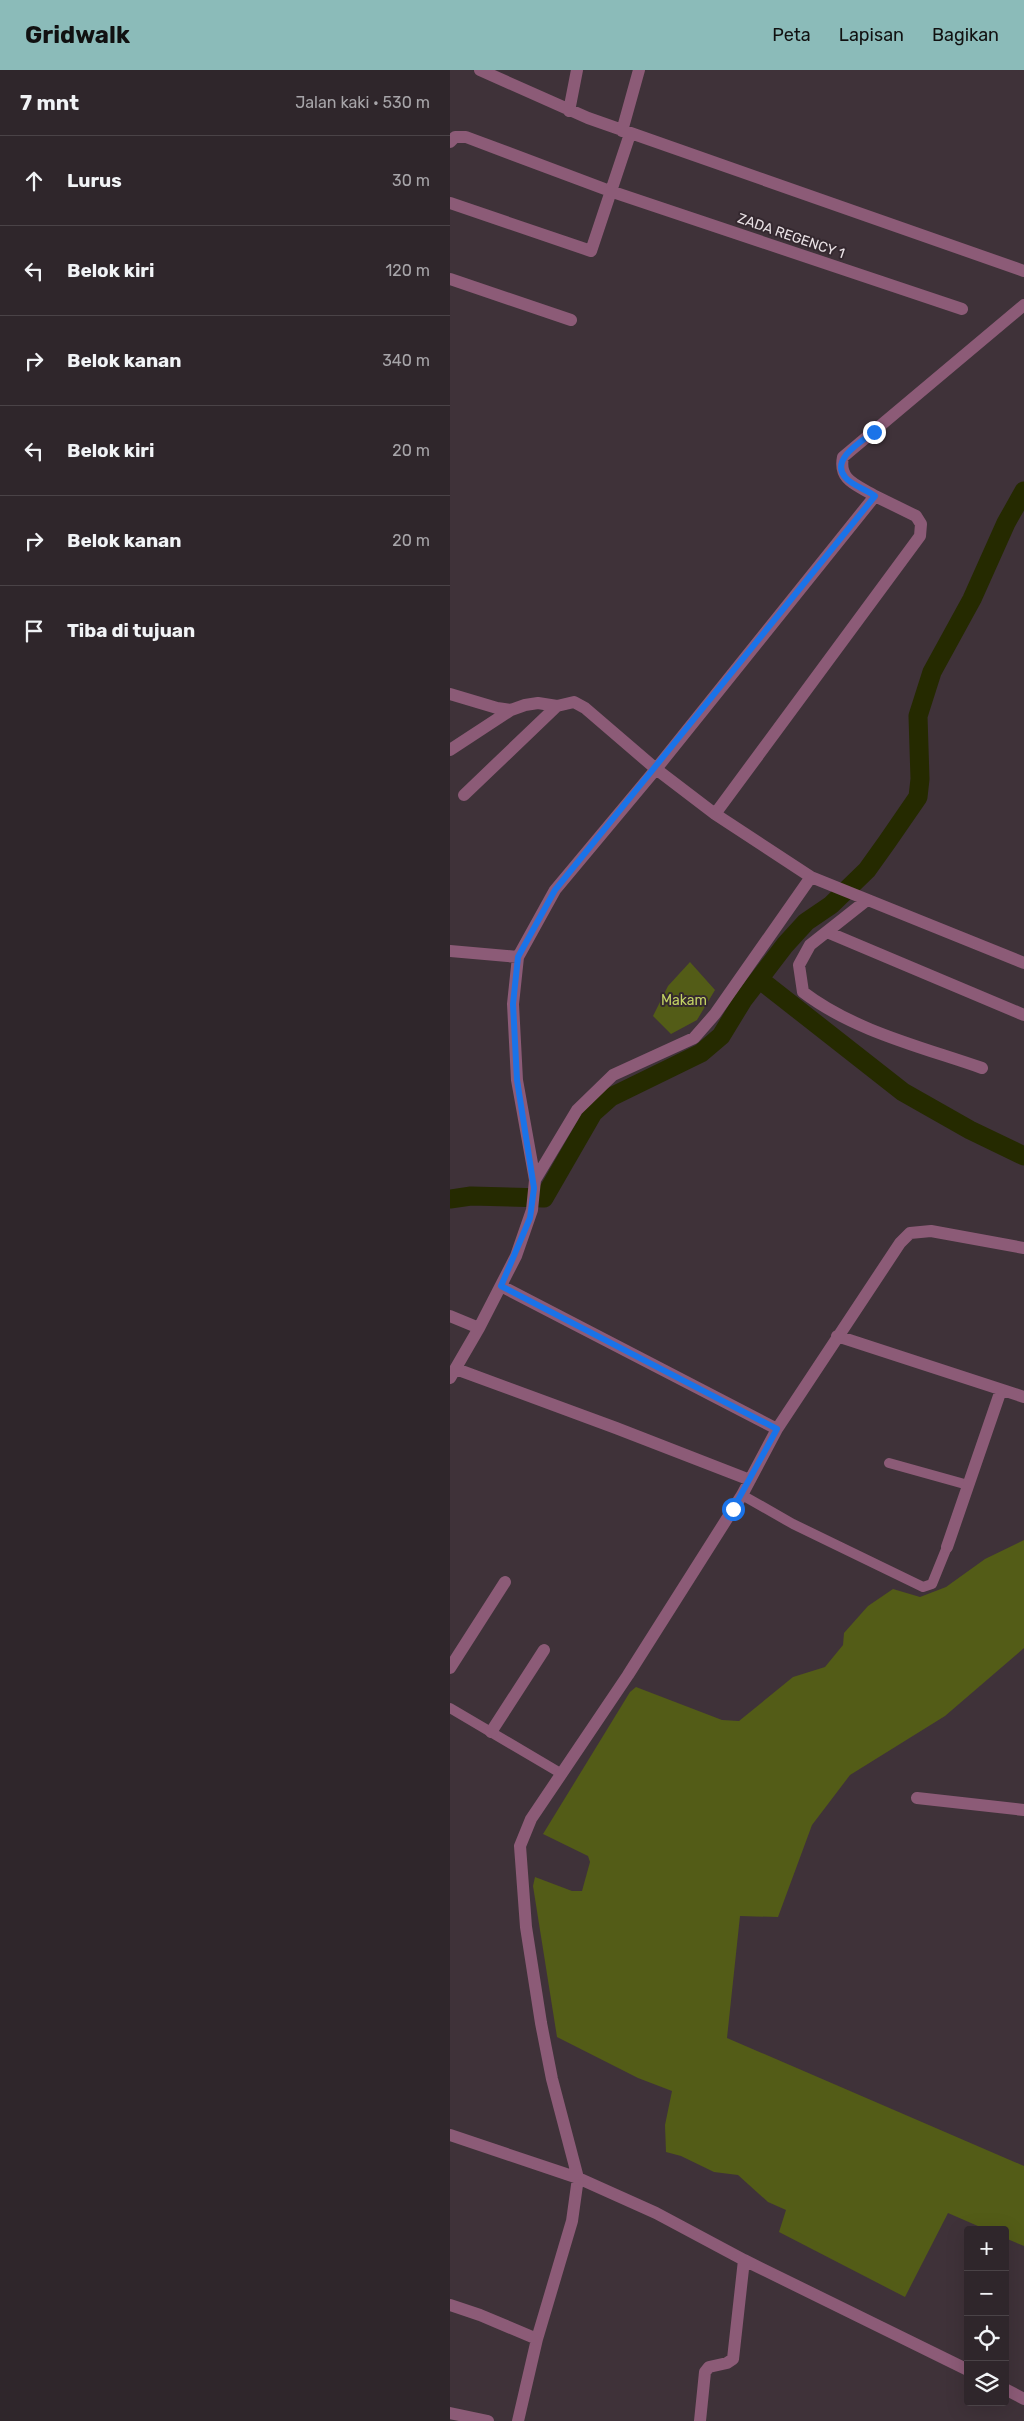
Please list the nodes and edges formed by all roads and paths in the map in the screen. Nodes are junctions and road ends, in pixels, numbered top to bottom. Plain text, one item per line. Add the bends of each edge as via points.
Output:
1 (480, 70) edge
2 (577, 70) edge
3 (639, 70) edge
4 (569, 111) junction
5 (626, 132) junction
6 (450, 142) edge
7 (610, 191) junction
8 (450, 202) edge
9 (1024, 271) edge
10 (450, 279) edge
11 (1024, 305) edge
12 (962, 309) dead end
13 (571, 320) dead end
14 (875, 496) junction
15 (450, 694) edge
16 (557, 706) junction
17 (511, 710) junction
18 (450, 750) edge
19 (656, 769) junction
20 (464, 795) dead end
21 (715, 814) junction
22 (811, 877) junction
23 (867, 900) junction
24 (827, 932) junction
25 (450, 951) edge
26 (518, 957) junction
27 (1024, 963) edge
28 (1024, 1015) edge
29 (982, 1068) dead end
30 (534, 1184) junction
31 (1024, 1248) edge
32 (501, 1286) junction
33 (450, 1316) edge
34 (479, 1328) junction
35 (836, 1336) junction
36 (453, 1373) edge
37 (1001, 1390) junction
38 (1024, 1397) edge
39 (777, 1429) junction
40 (889, 1463) dead end
41 (750, 1480) junction
42 (968, 1485) junction
43 (742, 1495) junction
44 (947, 1547) joint
45 (505, 1582) dead end
46 (544, 1650) dead end
47 (450, 1668) edge
48 (450, 1708) edge
49 (491, 1732) junction
50 (562, 1774) junction
51 (917, 1798) dead end
52 (1024, 1810) edge
53 (450, 2136) edge
54 (578, 2178) junction
55 (744, 2260) junction
56 (450, 2306) edge
57 (537, 2339) junction
58 (964, 2368) edge
59 (1009, 2391) edge
60 (1024, 2399) edge
61 (450, 2413) edge
62 (488, 2421) edge
63 (518, 2421) edge
64 (700, 2421) edge

1 - 4 street
2 - 4 street
3 - 5 street
4 - 5 street
5 - 7 street
5 - 9 street
6 - 7 street, ZADA REGENCY 1 via 455,137 466,137
7 - 8 street via 591,251
7 - 12 street, ZADA REGENCY 1
10 - 13 street
11 - 14 street via 843,457 841,468 845,477
14 - 19 street
14 - 21 street via 916,516 921,524 920,536
15 - 17 street
16 - 17 street via 525,704
16 - 19 street via 574,702 585,708
16 - 20 street
17 - 18 street
19 - 21 street
19 - 26 street via 555,890
21 - 22 street
22 - 23 street
22 - 30 street via 715,1014 694,1038 613,1075 577,1110
23 - 24 street
23 - 27 street
24 - 28 street
24 - 29 street via 810,945 799,964 803,992 825,1008 880,1032
25 - 26 street
26 - 30 street via 513,1004 517,1080
30 - 32 street via 524,1236
31 - 35 street via 931,1231 910,1233
32 - 34 street
32 - 39 street
33 - 34 street
34 - 36 street
35 - 37 street
35 - 39 street
36 - 41 street via 616,1428
37 - 38 street
37 - 42 street
39 - 41 street
40 - 42 lane
41 - 43 street
42 - 44 street
43 - 44 lane via 793,1524 923,1587 932,1584
43 - 50 street
45 - 47 street
46 - 49 street
48 - 49 lane
49 - 50 lane
50 - 54 street via 531,1819 520,1846 520,1871 541,2023
51 - 52 street
53 - 54 street
54 - 55 street via 656,2213
54 - 57 street via 572,2221
55 - 58 street
55 - 64 street via 733,2359 708,2367 705,2372
56 - 57 street
57 - 63 street
59 - 60 street
61 - 62 street

